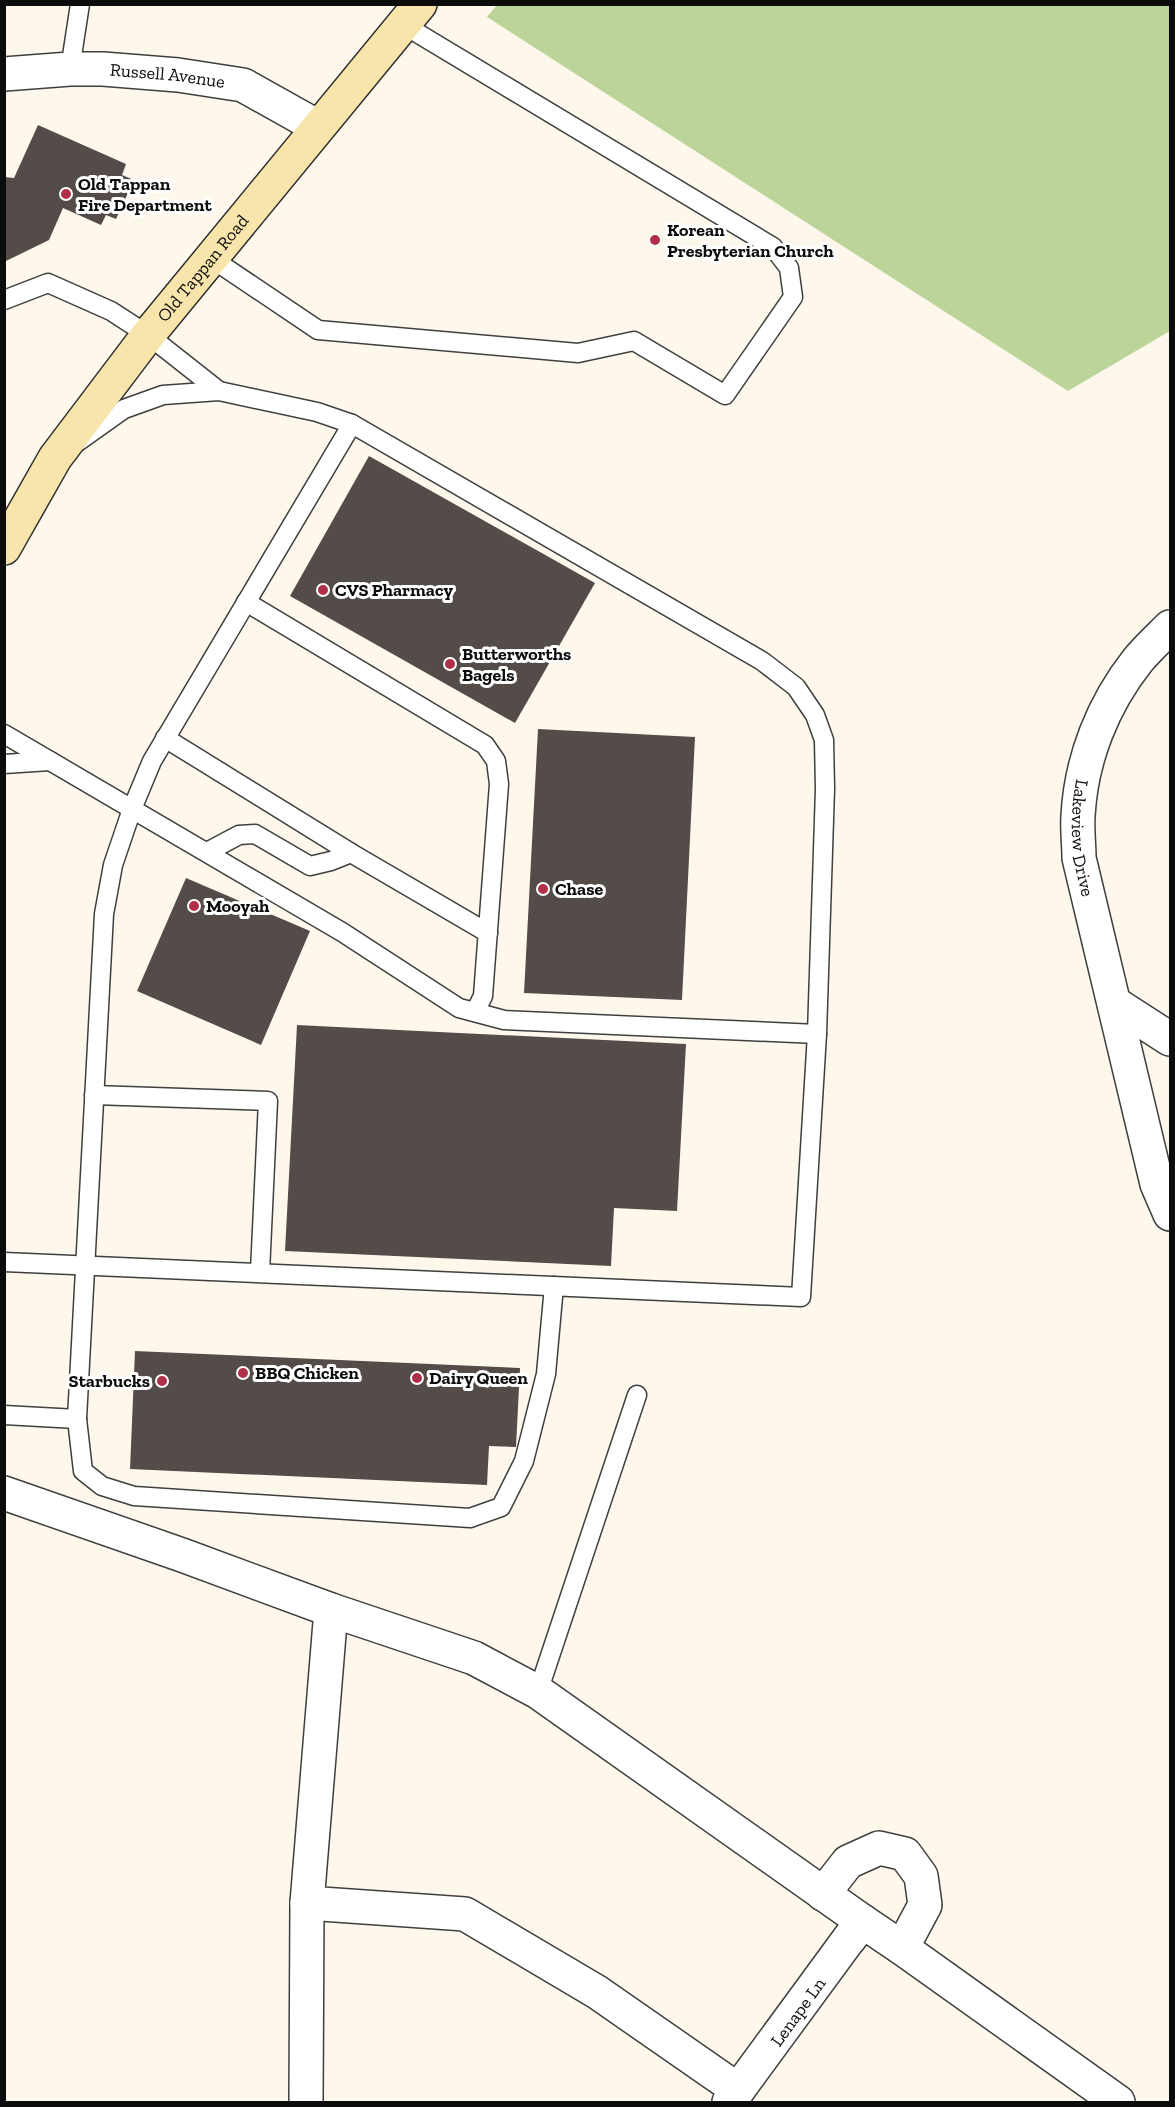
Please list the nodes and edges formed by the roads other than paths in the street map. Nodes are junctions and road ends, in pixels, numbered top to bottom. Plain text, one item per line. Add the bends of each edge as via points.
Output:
1 (80, 4) edge
2 (412, 15) edge
3 (70, 69) junction
4 (4, 74) edge
5 (318, 127) junction
6 (211, 258) junction
7 (4, 300) edge
8 (148, 335) junction
9 (219, 391) junction
10 (352, 424) junction
11 (55, 458) junction
12 (4, 548) edge
13 (246, 602) junction
14 (1170, 627) edge
15 (4, 734) edge
16 (165, 738) junction
17 (51, 761) junction
18 (4, 764) edge
19 (132, 808) junction
20 (207, 852) junction
21 (351, 853) junction
22 (488, 933) junction
23 (1114, 1003) junction
24 (475, 1012) junction
25 (817, 1034) junction
26 (1170, 1039) edge
27 (94, 1095) junction
28 (1170, 1214) edge
29 (4, 1262) edge
30 (85, 1265) junction
31 (260, 1272) junction
32 (554, 1286) junction
33 (637, 1395) dead end
34 (4, 1415) edge
35 (77, 1419) junction
36 (4, 1493) edge
37 (331, 1610) junction
38 (538, 1692) junction
39 (823, 1894) junction
40 (307, 1903) junction
41 (862, 1921) junction
42 (902, 1948) junction
43 (733, 2098) edge
44 (306, 2103) edge
45 (1118, 2103) edge

1 - 3 lane
2 - 5 main road, Old Tappan Road
2 - 6 lane via 773,247 789,268 793,297 725,395 634,341 578,352 318,330
3 - 4 street, Russell Avenue
3 - 5 street, Russell Avenue via 178,75 243,85
5 - 6 main road, Old Tappan Road
6 - 8 main road, Old Tappan Road
7 - 8 lane via 48,283 111,311
8 - 9 lane
8 - 11 main road, Old Tappan Road
9 - 10 lane via 317,412
9 - 11 lane via 163,395 124,409
10 - 13 lane
10 - 25 lane via 762,661 796,687 815,715 824,740
11 - 12 main road, Old Tappan Road
13 - 16 lane
13 - 22 lane via 485,744 496,761 499,784
14 - 23 street, Lakeview Drive via 1139,659 1112,697 1083,775 1078,816 1079,858
15 - 17 lane
16 - 19 lane
16 - 21 lane
17 - 18 lane
17 - 19 lane
19 - 20 lane
19 - 27 lane via 104,914
20 - 21 lane via 239,835 255,834 310,866
20 - 24 lane via 459,1008
21 - 22 lane
22 - 24 lane via 483,996
23 - 26 street
23 - 28 street, Lakeview Drive via 1157,1184
24 - 25 lane via 504,1020
25 - 32 lane via 801,1297
27 - 30 lane
27 - 31 lane via 268,1101
29 - 30 lane
30 - 31 lane
30 - 35 lane
31 - 32 lane
32 - 35 lane via 546,1374 524,1461 501,1507 470,1518 134,1496 102,1486 83,1471
33 - 38 lane
34 - 35 lane
36 - 37 street
37 - 38 street via 474,1658
37 - 40 street
38 - 39 street
39 - 41 street
39 - 42 street via 848,1862 879,1848 905,1854 921,1875 925,1905
40 - 43 street via 465,1914 597,1992
40 - 44 street
41 - 42 street
41 - 43 street
42 - 45 street

